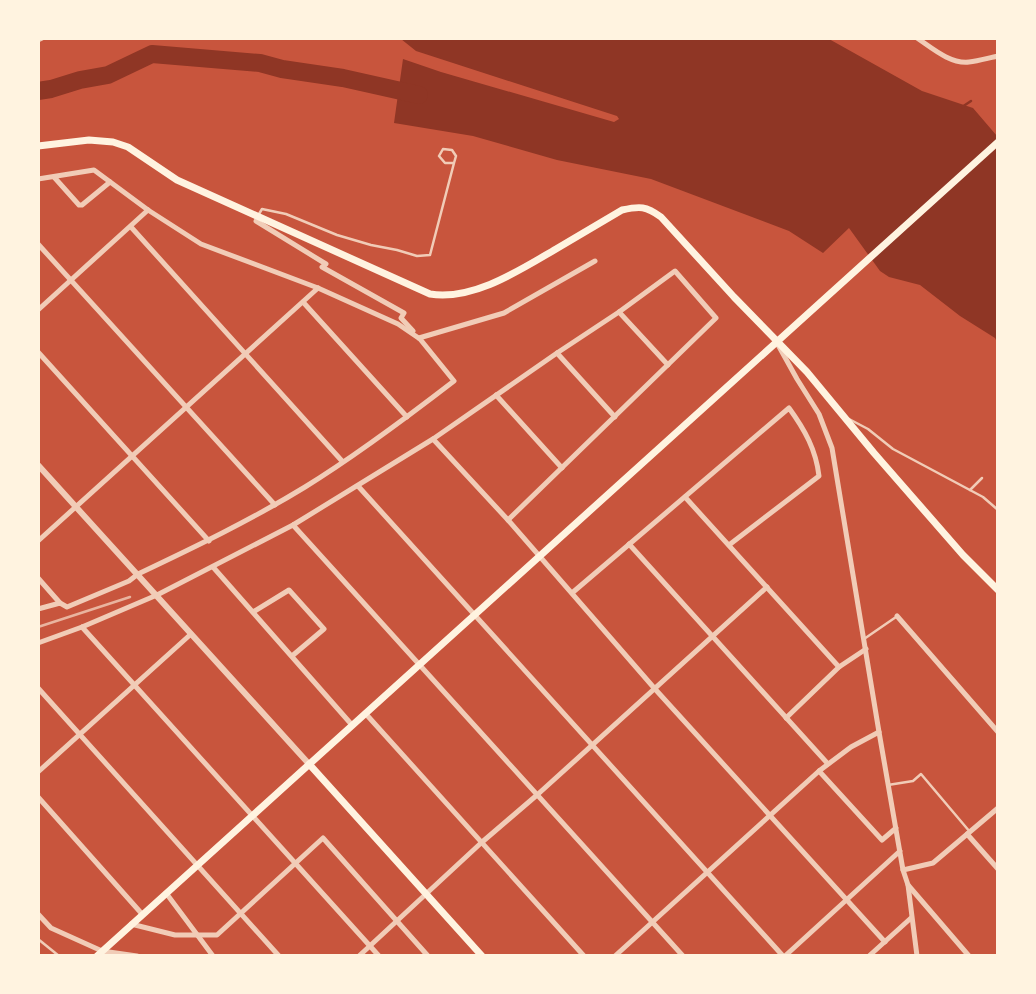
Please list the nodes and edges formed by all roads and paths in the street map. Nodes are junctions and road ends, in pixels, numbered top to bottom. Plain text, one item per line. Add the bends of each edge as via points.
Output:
1 (917, 38) edge
2 (998, 56) edge
3 (998, 142) edge
4 (38, 146) edge
5 (454, 163) junction
6 (54, 177) junction
7 (38, 179) edge
8 (110, 182) junction
9 (148, 210) junction
10 (258, 217) junction
11 (131, 227) junction
12 (38, 244) edge
13 (595, 261) dead end
14 (71, 281) junction
15 (318, 288) junction
16 (303, 302) junction
17 (38, 310) edge
18 (619, 312) junction
19 (420, 339) junction
20 (776, 342) junction
21 (38, 352) edge
22 (245, 353) junction
23 (557, 353) junction
24 (668, 365) junction
25 (496, 396) junction
26 (187, 406) junction
27 (843, 415) junction
28 (615, 416) junction
29 (407, 417) junction
30 (433, 439) junction
31 (133, 455) junction
32 (342, 461) junction
33 (38, 465) edge
34 (562, 468) junction
35 (982, 478) dead end
36 (358, 485) junction
37 (970, 490) junction
38 (685, 497) junction
39 (275, 505) junction
40 (77, 507) junction
41 (998, 510) edge
42 (508, 520) junction
43 (293, 525) junction
44 (38, 541) edge
45 (209, 541) junction
46 (629, 544) junction
47 (729, 545) junction
48 (539, 556) junction
49 (213, 567) junction
50 (138, 574) junction
51 (38, 578) edge
52 (767, 587) junction
53 (998, 590) edge
54 (572, 593) junction
55 (157, 595) junction
56 (60, 603) junction
57 (38, 609) edge
58 (253, 612) junction
59 (475, 614) junction
60 (897, 616) joint
61 (82, 627) junction
62 (191, 634) junction
63 (713, 636) junction
64 (864, 639) junction
65 (38, 643) edge
66 (866, 649) junction
67 (292, 656) junction
68 (419, 664) junction
69 (839, 667) junction
70 (134, 684) junction
71 (38, 688) edge
72 (655, 689) junction
73 (365, 713) junction
74 (786, 718) junction
75 (352, 725) junction
76 (879, 732) junction
77 (998, 732) edge
78 (80, 734) junction
79 (592, 745) junction
80 (309, 764) junction
81 (828, 764) junction
82 (819, 771) junction
83 (38, 772) edge
84 (888, 785) junction
85 (537, 795) junction
86 (38, 797) edge
87 (998, 808) edge
88 (252, 815) junction
89 (769, 815) junction
90 (896, 828) junction
91 (968, 833) junction
92 (481, 843) junction
93 (900, 851) junction
94 (296, 864) junction
95 (198, 865) junction
96 (998, 869) edge
97 (904, 870) junction
98 (707, 872) junction
99 (908, 886) junction
100 (166, 893) junction
101 (426, 894) junction
102 (846, 899) junction
103 (241, 913) junction
104 (38, 914) edge
105 (142, 914) junction
106 (911, 918) junction
107 (397, 922) junction
108 (652, 922) junction
109 (131, 924) junction
110 (198, 934) junction
111 (38, 939) edge
112 (885, 942) junction
113 (370, 946) junction
114 (100, 953) edge
115 (59, 956) edge
116 (137, 956) edge
117 (213, 956) edge
118 (279, 956) edge
119 (359, 956) edge
120 (379, 956) edge
121 (428, 956) edge
122 (482, 956) edge
123 (584, 956) edge
124 (615, 956) edge
125 (682, 956) edge
126 (784, 956) edge
127 (869, 956) edge
128 (917, 956) edge
129 (969, 956) edge

1 - 2 street via 962,62
3 - 20 main road
4 - 10 main road via 113,142 177,180
5 - 5 lane via 452,150 443,149 439,156 445,163
5 - 10 lane via 430,255 371,245 286,214 262,209
6 - 7 street
6 - 8 street via 94,170
6 - 8 street via 79,205
8 - 9 street
9 - 11 street
9 - 15 street via 201,244
10 - 19 street via 256,221 326,264 323,267 404,313 401,318
10 - 20 main road via 441,296 495,282 622,210 650,209
11 - 14 street
11 - 22 street
12 - 14 street
13 - 19 street via 504,313
14 - 17 street
14 - 26 street
15 - 16 street
15 - 19 street via 398,324
16 - 22 street
16 - 29 street
18 - 23 street
18 - 24 street
18 - 24 street via 675,271 716,317
19 - 29 street via 454,381
20 - 27 main road
20 - 48 main road
20 - 64 street via 819,414 832,448
21 - 31 street
22 - 26 street
22 - 32 street
23 - 25 street
23 - 28 street
24 - 28 street
25 - 30 street
25 - 34 street
26 - 31 street
26 - 39 street
27 - 37 lane via 893,449
27 - 53 main road
28 - 34 street
29 - 32 street
30 - 36 street
30 - 42 street
31 - 40 street
31 - 45 street
32 - 39 street
33 - 40 street
34 - 42 street
35 - 37 lane
36 - 43 street
36 - 59 street
37 - 41 lane
38 - 46 street
38 - 47 street
38 - 47 street via 789,408 812,445 819,476
39 - 45 street
40 - 44 street
40 - 50 street
42 - 48 street
43 - 49 street
43 - 68 street
45 - 50 street
46 - 54 street
46 - 63 street
47 - 52 street
48 - 54 street
48 - 59 main road
49 - 55 street
49 - 58 street
50 - 55 street
50 - 56 street via 67,607
51 - 56 street
52 - 63 street
52 - 69 street
54 - 72 street
55 - 61 street
55 - 62 street
56 - 57 street
58 - 67 street
58 - 67 street via 289,590 324,629
59 - 68 main road
59 - 79 street
60 - 64 lane
60 - 77 street
61 - 65 street
61 - 70 street
62 - 70 street
62 - 80 street
63 - 72 street
63 - 74 street
64 - 66 street
66 - 69 street
66 - 76 street
67 - 75 street
68 - 73 main road
68 - 85 street
69 - 74 street
70 - 78 street
70 - 88 street
71 - 78 street
72 - 79 street
72 - 89 street
73 - 75 main road
73 - 92 street
74 - 81 street
75 - 80 main road
76 - 81 street
76 - 84 street
78 - 83 street
78 - 95 street
79 - 85 street
79 - 98 street
80 - 88 main road
80 - 101 main road
81 - 82 street
82 - 89 street
82 - 90 street via 882,840
84 - 90 street
84 - 91 lane via 913,781 920,774
85 - 92 street
85 - 108 street
86 - 105 street
87 - 91 street
88 - 94 street
88 - 95 main road
89 - 98 street
89 - 102 street
90 - 93 street
91 - 96 street
91 - 97 street via 933,863
92 - 101 street
92 - 123 street
93 - 97 street
93 - 102 street
94 - 103 street
94 - 107 street via 323,838
94 - 113 street
95 - 100 main road
95 - 103 street
97 - 99 street
98 - 108 street
98 - 126 street
99 - 106 street
99 - 129 street
100 - 105 main road
100 - 110 street
101 - 107 street
101 - 122 main road
102 - 112 street
102 - 126 street
103 - 110 street via 217,935
103 - 118 street
104 - 114 street via 51,928
105 - 109 main road
106 - 112 street
106 - 128 street
107 - 113 street
107 - 121 street
108 - 124 street
108 - 125 street
109 - 110 street via 175,935
109 - 114 main road
110 - 117 street
111 - 115 lane
112 - 127 street
113 - 119 street
113 - 120 street
114 - 116 street

